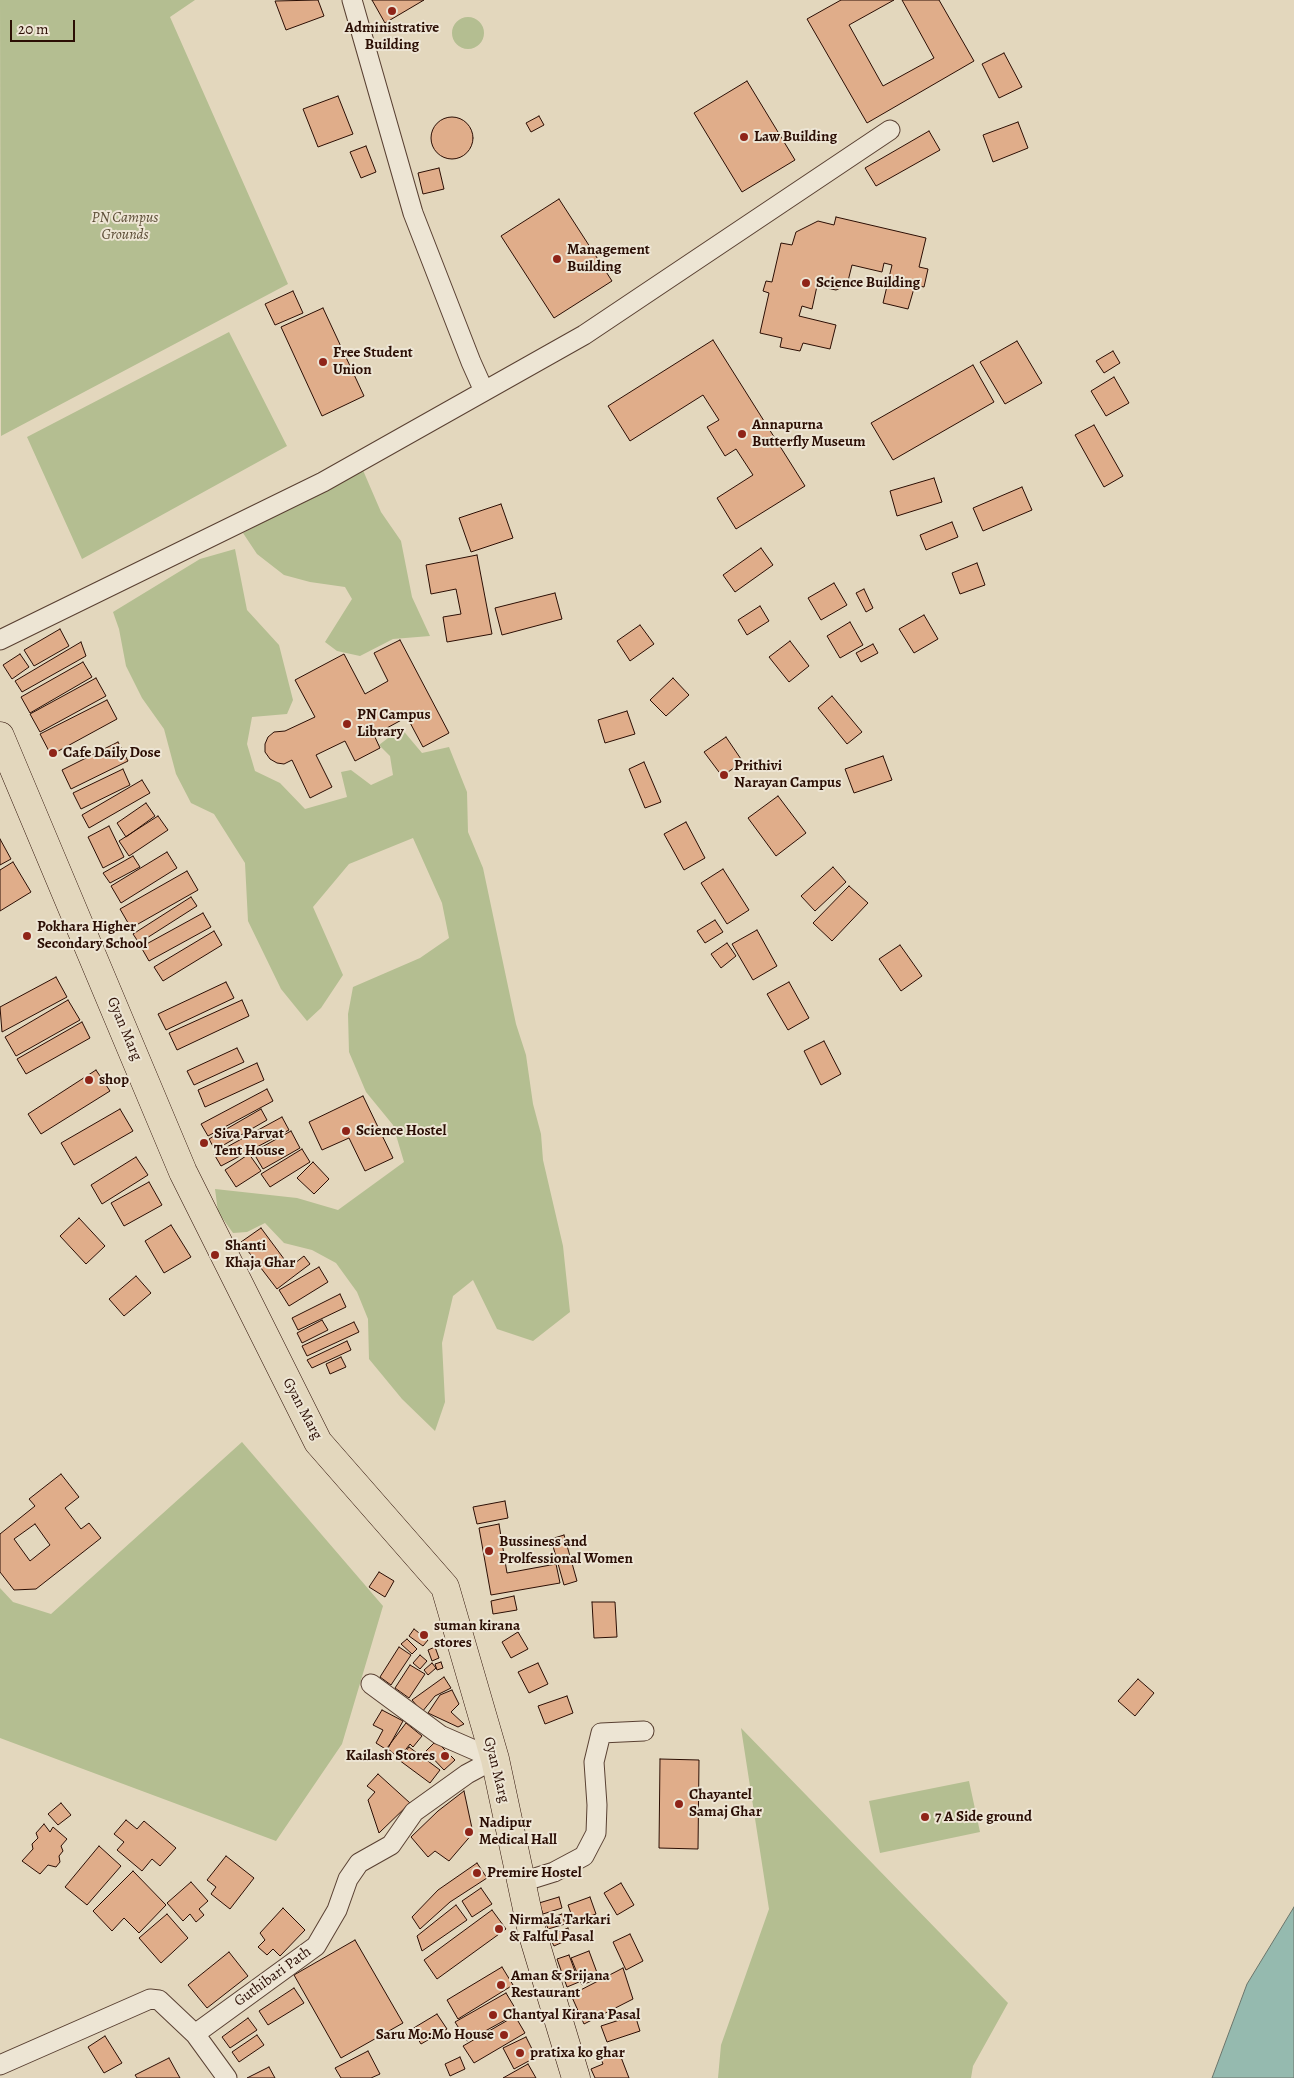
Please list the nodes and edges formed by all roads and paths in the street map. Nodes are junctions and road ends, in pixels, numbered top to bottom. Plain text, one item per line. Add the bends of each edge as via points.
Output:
1 (352, 0) edge
2 (890, 130) dead end
3 (484, 391) junction
4 (0, 640) edge
5 (0, 736) edge
6 (371, 1684) dead end
7 (644, 1730) dead end
8 (495, 1759) junction
9 (522, 1882) junction
10 (195, 2034) junction
11 (0, 2065) edge
12 (227, 2078) edge
13 (576, 2078) edge

1 - 3 street via 413,213
2 - 3 street via 584,335
3 - 4 street via 323,482
5 - 8 main road, Gyan Marg via 183,1172 318,1442 446,1587
6 - 8 street via 440,1735
7 - 9 street via 601,1733 594,1762 596,1833 584,1856 554,1872
8 - 9 main road, Gyan Marg
8 - 10 street, Guthibari Path via 467,1774 414,1812 391,1844 359,1863 316,1946
9 - 13 main road, Gyan Marg via 532,1932
10 - 11 street via 159,2000 150,1999
10 - 12 street

